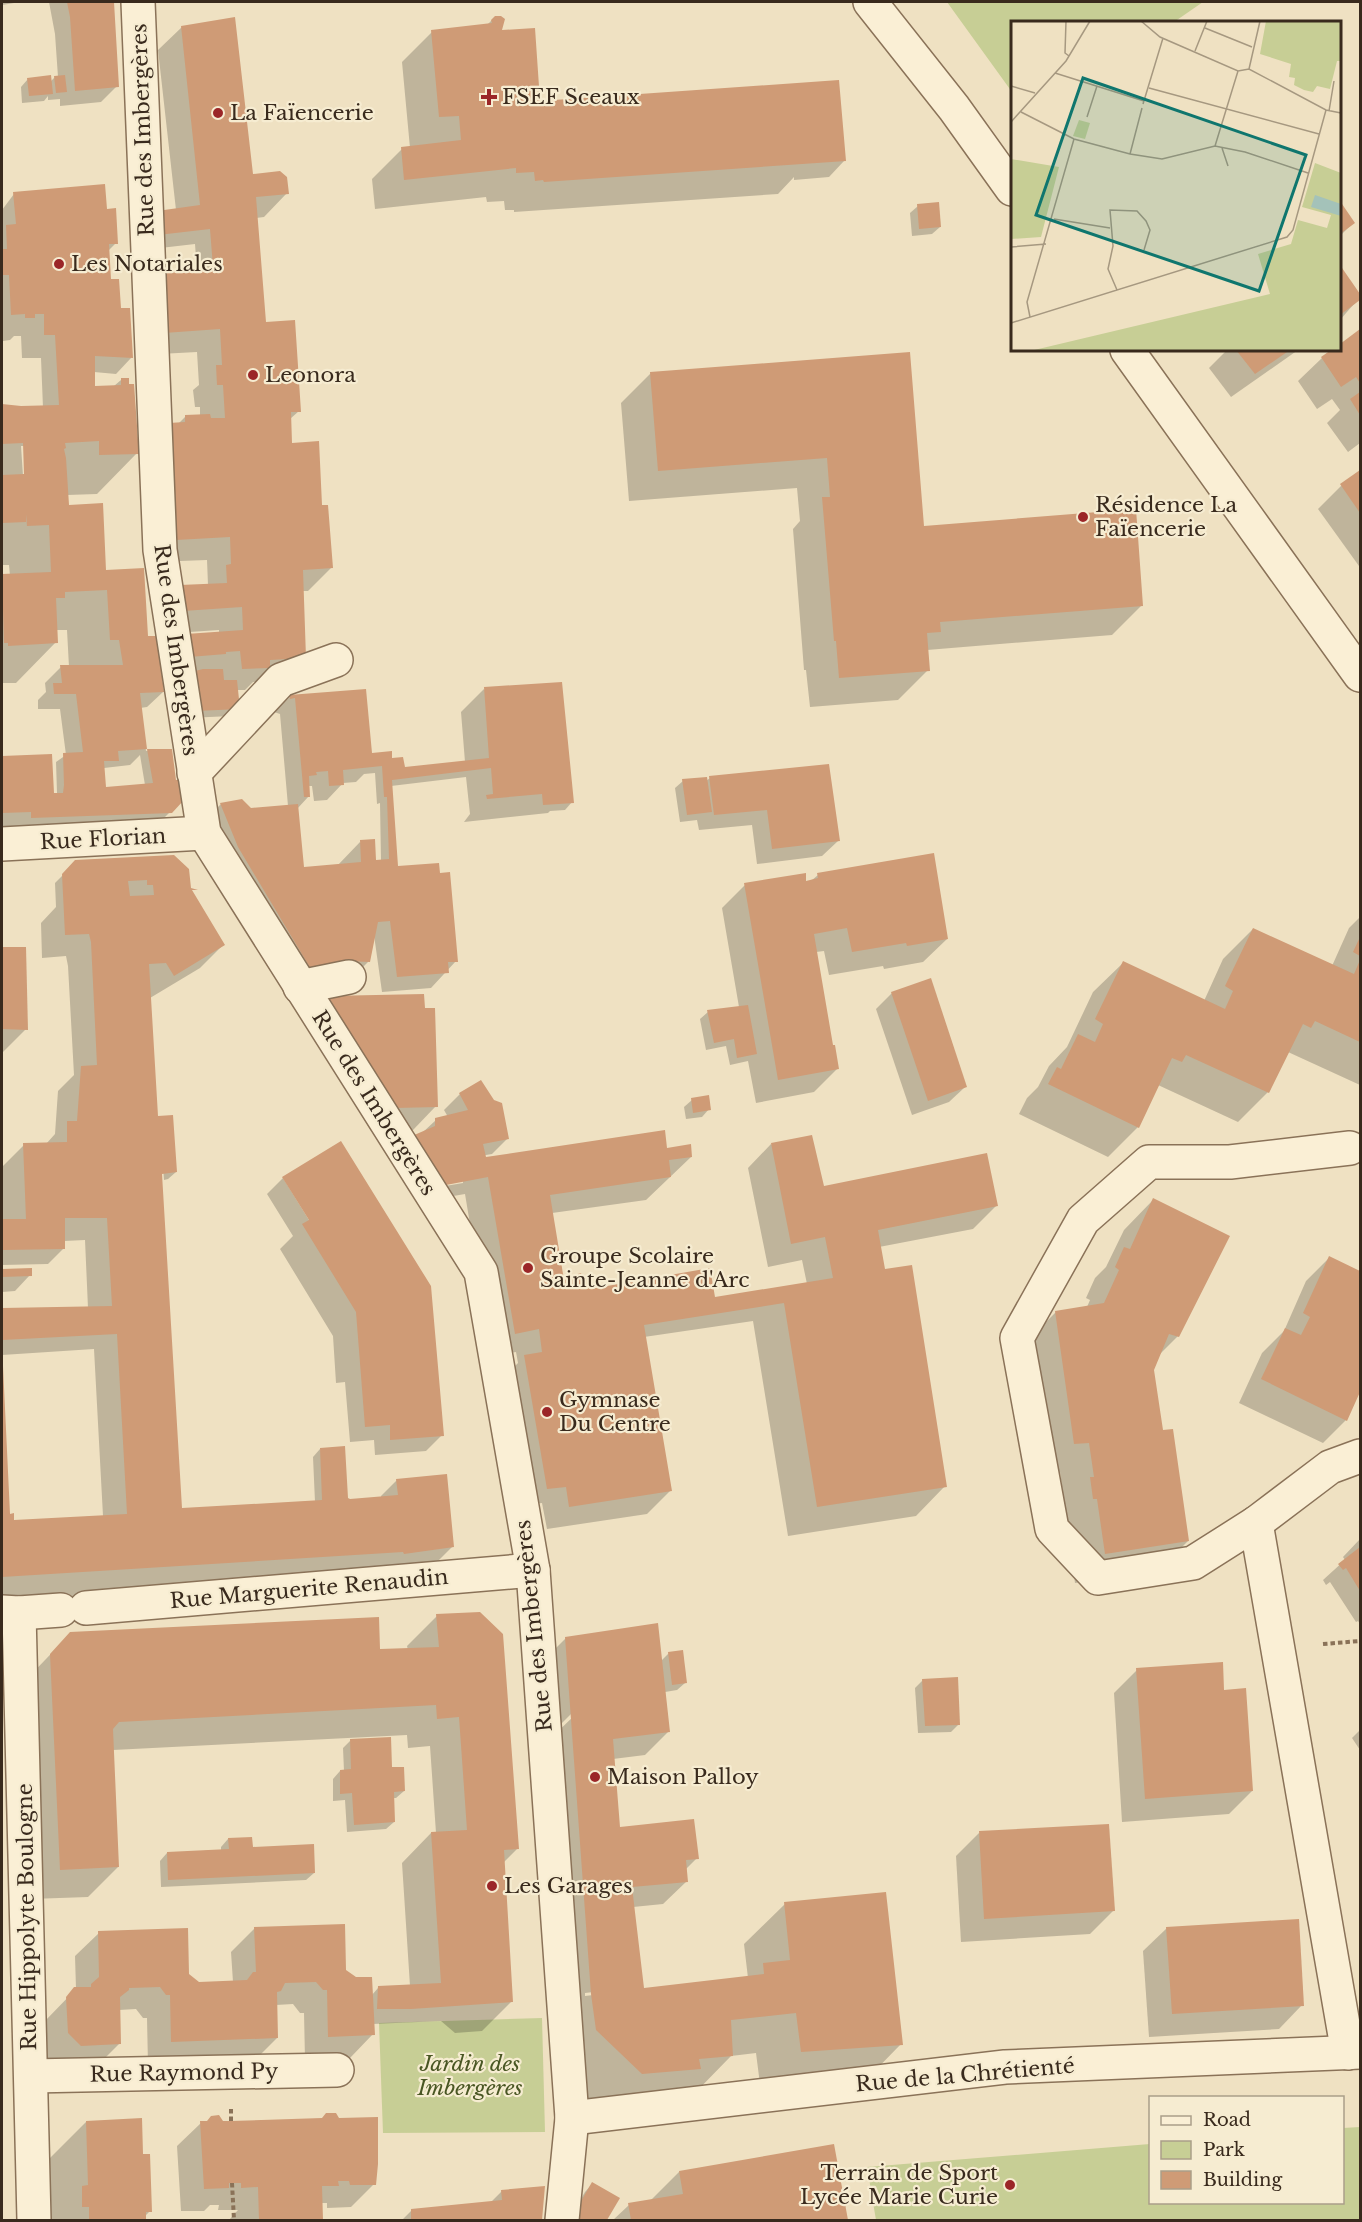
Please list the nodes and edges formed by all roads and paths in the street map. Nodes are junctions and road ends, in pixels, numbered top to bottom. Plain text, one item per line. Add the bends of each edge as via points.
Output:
1 (138, 2) edge
2 (870, 2) edge
3 (1011, 188) edge
4 (1128, 351) edge
5 (336, 660) dead end
6 (1360, 675) edge
7 (194, 773) junction
8 (204, 834) junction
9 (2, 844) edge
10 (349, 977) dead end
11 (300, 987) junction
12 (1350, 1148) dead end
13 (1360, 1456) edge
14 (1256, 1523) junction
15 (532, 1570) junction
16 (10, 1612) edge
17 (1360, 1641) edge
18 (1323, 1644) dead end
19 (1354, 2052) edge
20 (337, 2070) dead end
21 (31, 2076) junction
22 (572, 2118) junction
23 (232, 2183) dead end
24 (34, 2220) edge
25 (234, 2220) edge
26 (562, 2220) edge

1 - 7 street, Rue des Imbergères via 160,550
2 - 3 street
4 - 6 street
5 - 7 street via 281,680
7 - 8 street, Rue des Imbergères
8 - 9 street, Rue Florian
8 - 11 street, Rue des Imbergères
10 - 11 street
11 - 15 street, Rue des Imbergères via 481,1272
12 - 14 street via 1230,1162 1149,1162 1083,1220 1017,1338 1052,1529 1098,1578 1193,1563
13 - 14 street via 1330,1467
14 - 19 street
15 - 16 street, Rue Marguerite Renaudin
15 - 22 street, Rue des Imbergères
16 - 21 street, Rue Hippolyte Boulogne
17 - 18 path
19 - 22 street, Rue de la Chrétienté via 1005,2067
20 - 21 street, Rue Raymond Py
21 - 24 street, Rue Hippolyte Boulogne
22 - 26 street, Rue des Imbergères
23 - 25 path

